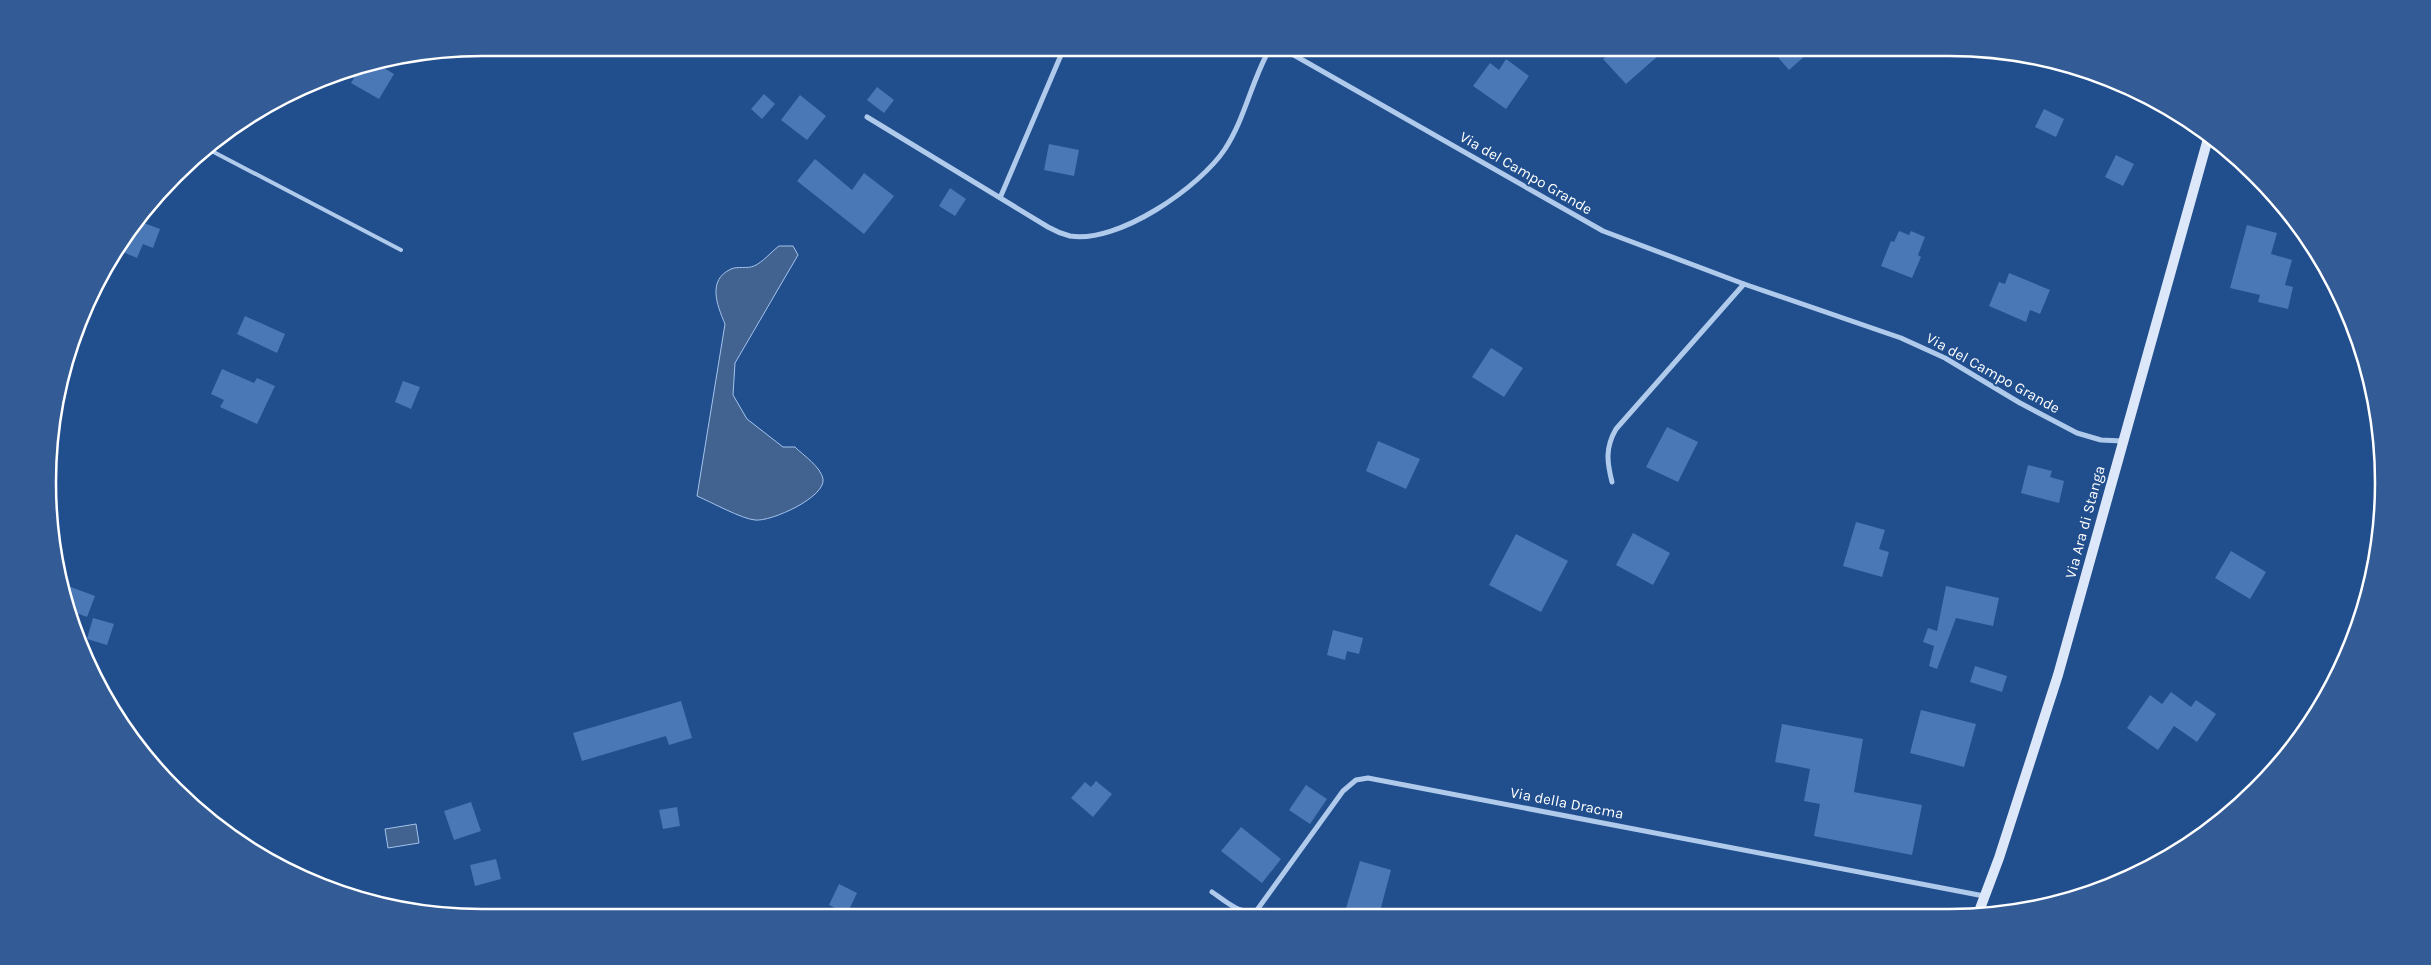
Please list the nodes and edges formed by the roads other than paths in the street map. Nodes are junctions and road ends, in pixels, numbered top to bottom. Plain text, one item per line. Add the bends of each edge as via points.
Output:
1 (1061, 56) edge
2 (1266, 56) edge
3 (1299, 56) edge
4 (867, 117) dead end
5 (2207, 143) edge
6 (213, 152) edge
7 (1000, 198) junction
8 (401, 250) dead end
9 (1744, 284) junction
10 (2122, 441) junction
11 (1612, 482) dead end
12 (1212, 892) dead end
13 (1985, 896) junction
14 (1981, 908) edge
15 (1239, 909) edge
16 (1258, 909) edge

1 - 7 street
2 - 7 street, Via del Campo Grande via 1230,140 1210,169 1145,216 1106,231 1071,236 1048,227
3 - 9 street, Via del Campo Grande via 1596,227
4 - 7 street, Via del Campo Grande
5 - 10 street, Via Ara di Stanga
6 - 8 lane
9 - 10 street, Via del Campo Grande via 1926,349 2077,433 2101,440
9 - 11 street via 1616,429 1607,455
10 - 13 street, Via Ara di Stanga via 2058,675
12 - 15 street, Via della Dracma
13 - 14 street, Via Ara di Stanga
13 - 16 street, Via della Dracma via 1368,778 1356,780 1343,790

